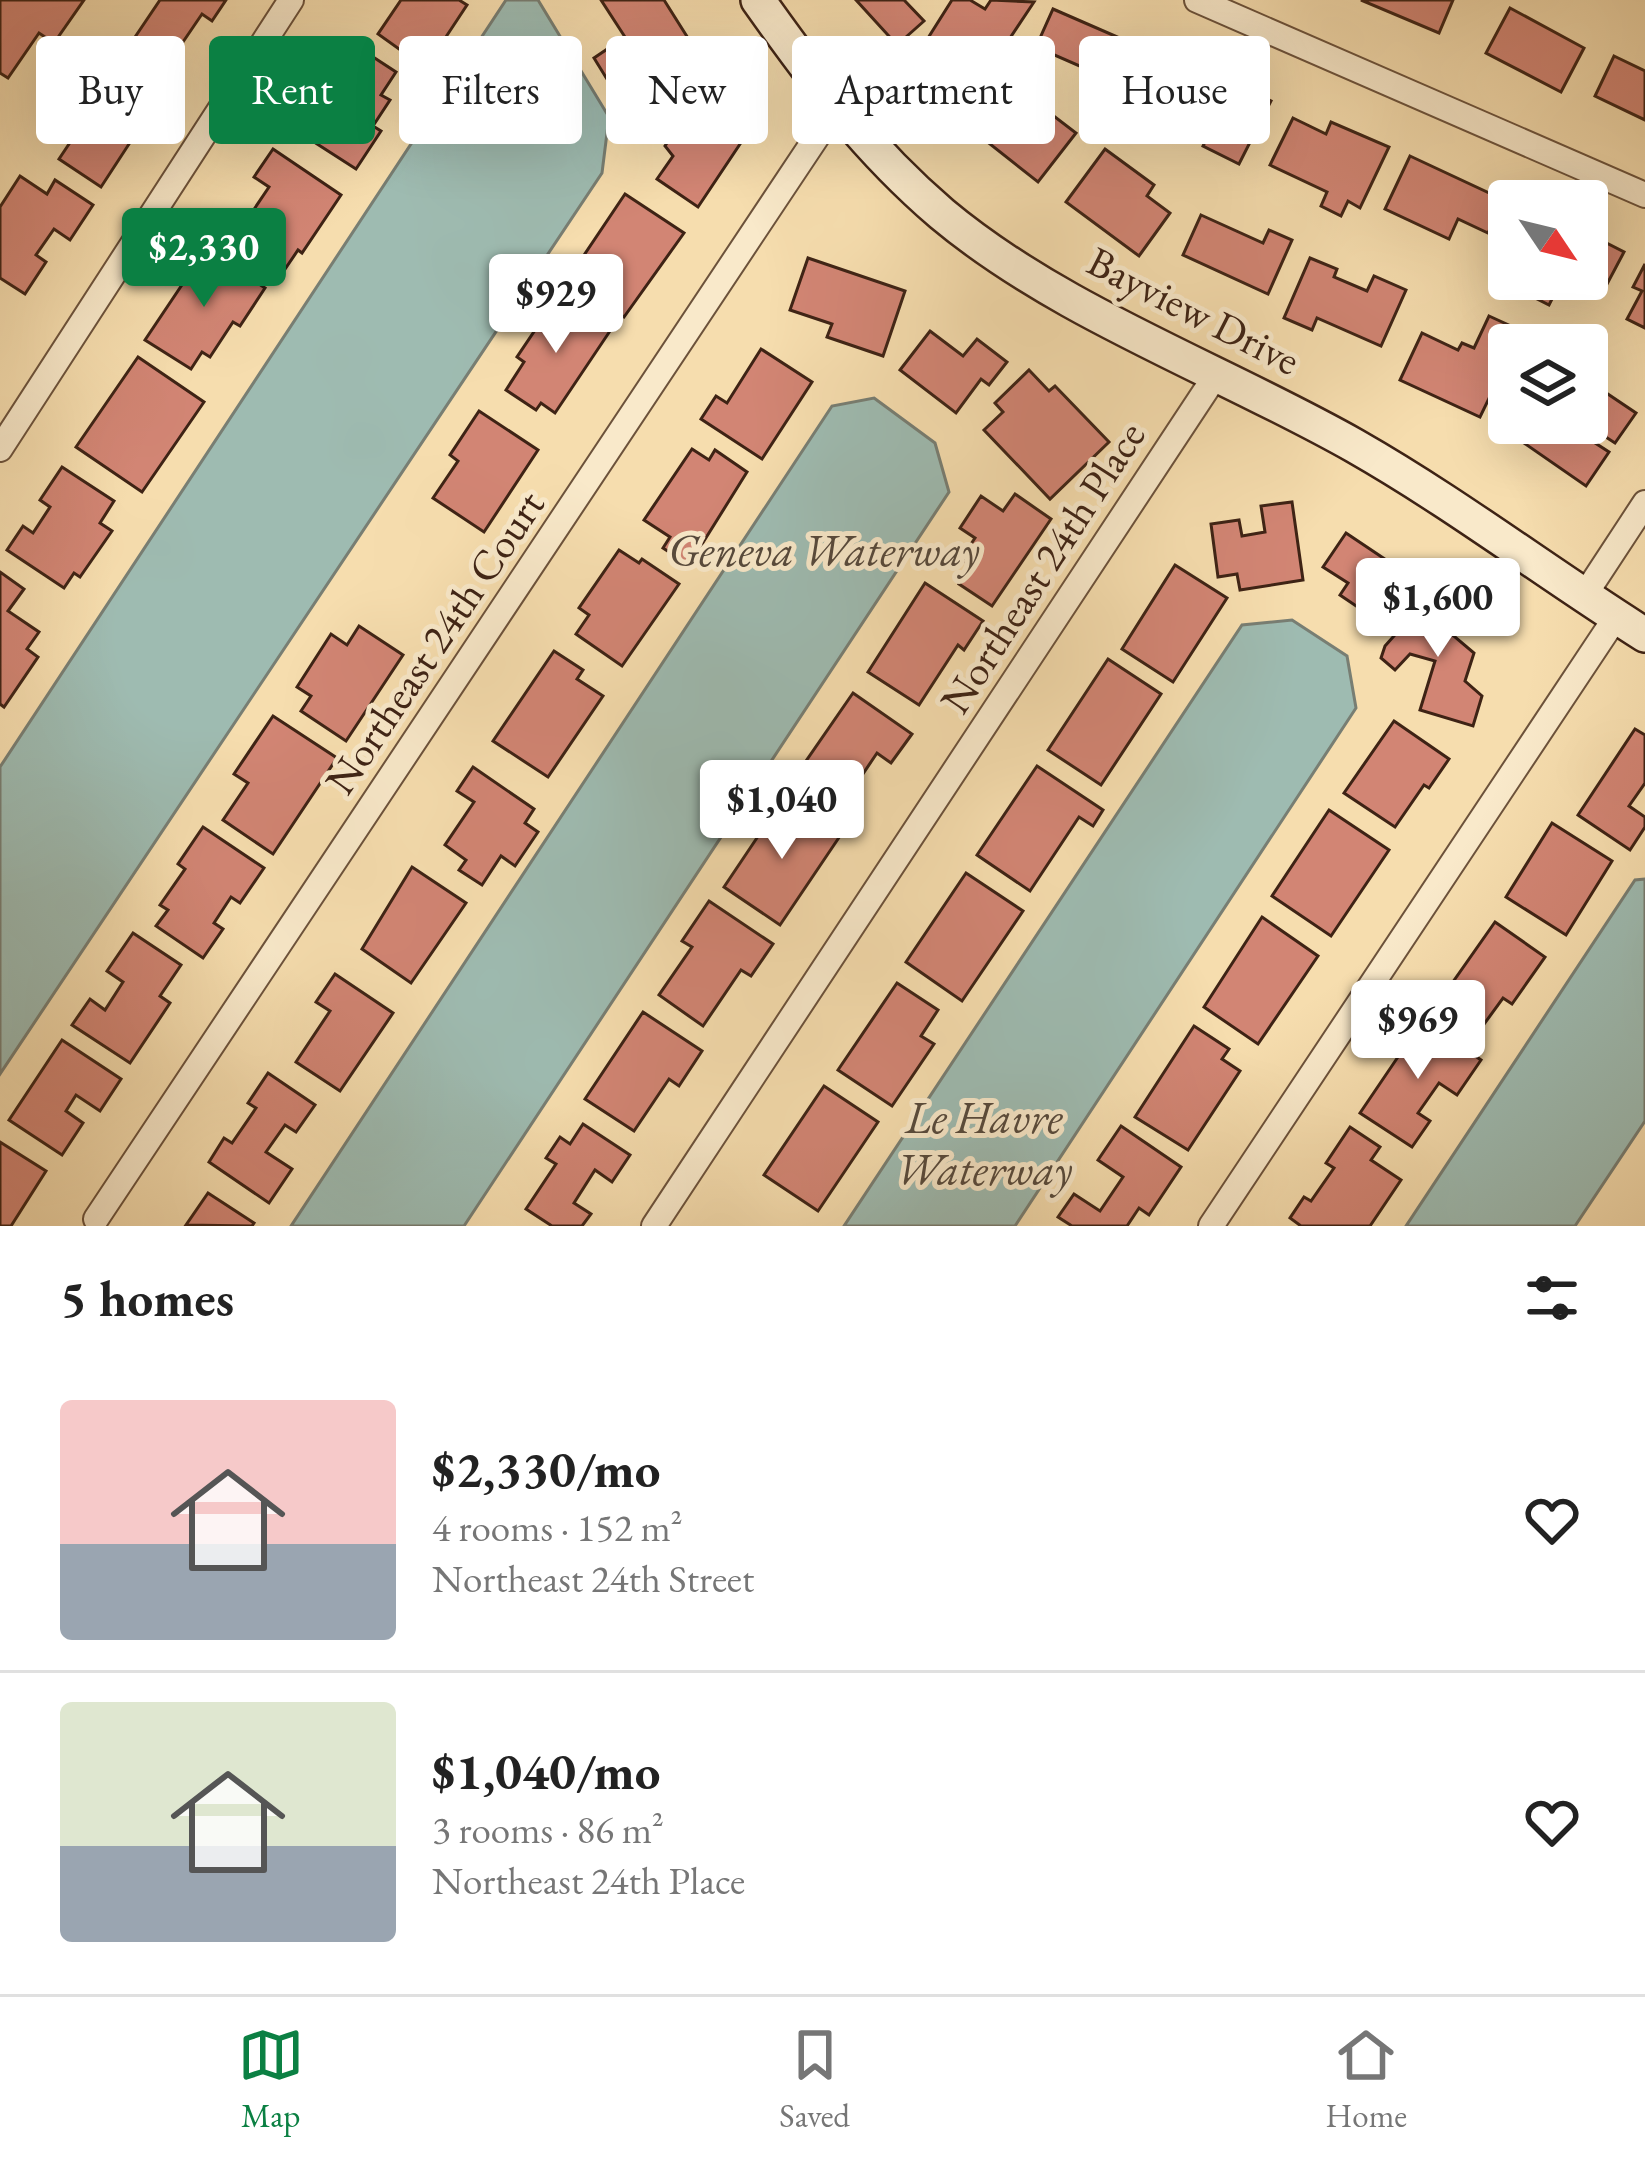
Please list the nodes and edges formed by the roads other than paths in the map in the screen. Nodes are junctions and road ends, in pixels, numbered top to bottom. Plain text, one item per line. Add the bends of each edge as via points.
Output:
1 (291, 0) edge
2 (758, 0) edge
3 (1197, 0) edge
4 (792, 47) edge
5 (812, 144) edge
6 (869, 144) edge
7 (1645, 195) edge
8 (1218, 372) junction
9 (0, 449) edge
10 (1645, 503) edge
11 (1584, 596) junction
12 (1630, 626) edge
13 (97, 1219) dead end
14 (654, 1226) edge
15 (1211, 1226) edge

1 - 9 street
2 - 4 street, Bayview Drive
3 - 7 street
5 - 13 street, Northeast 24th Court
6 - 8 street, Bayview Drive via 975,238 1095,313
8 - 11 street, Bayview Drive via 1361,449
8 - 14 street, Northeast 24th Place
10 - 11 street
11 - 12 street, Bayview Drive
12 - 15 street

